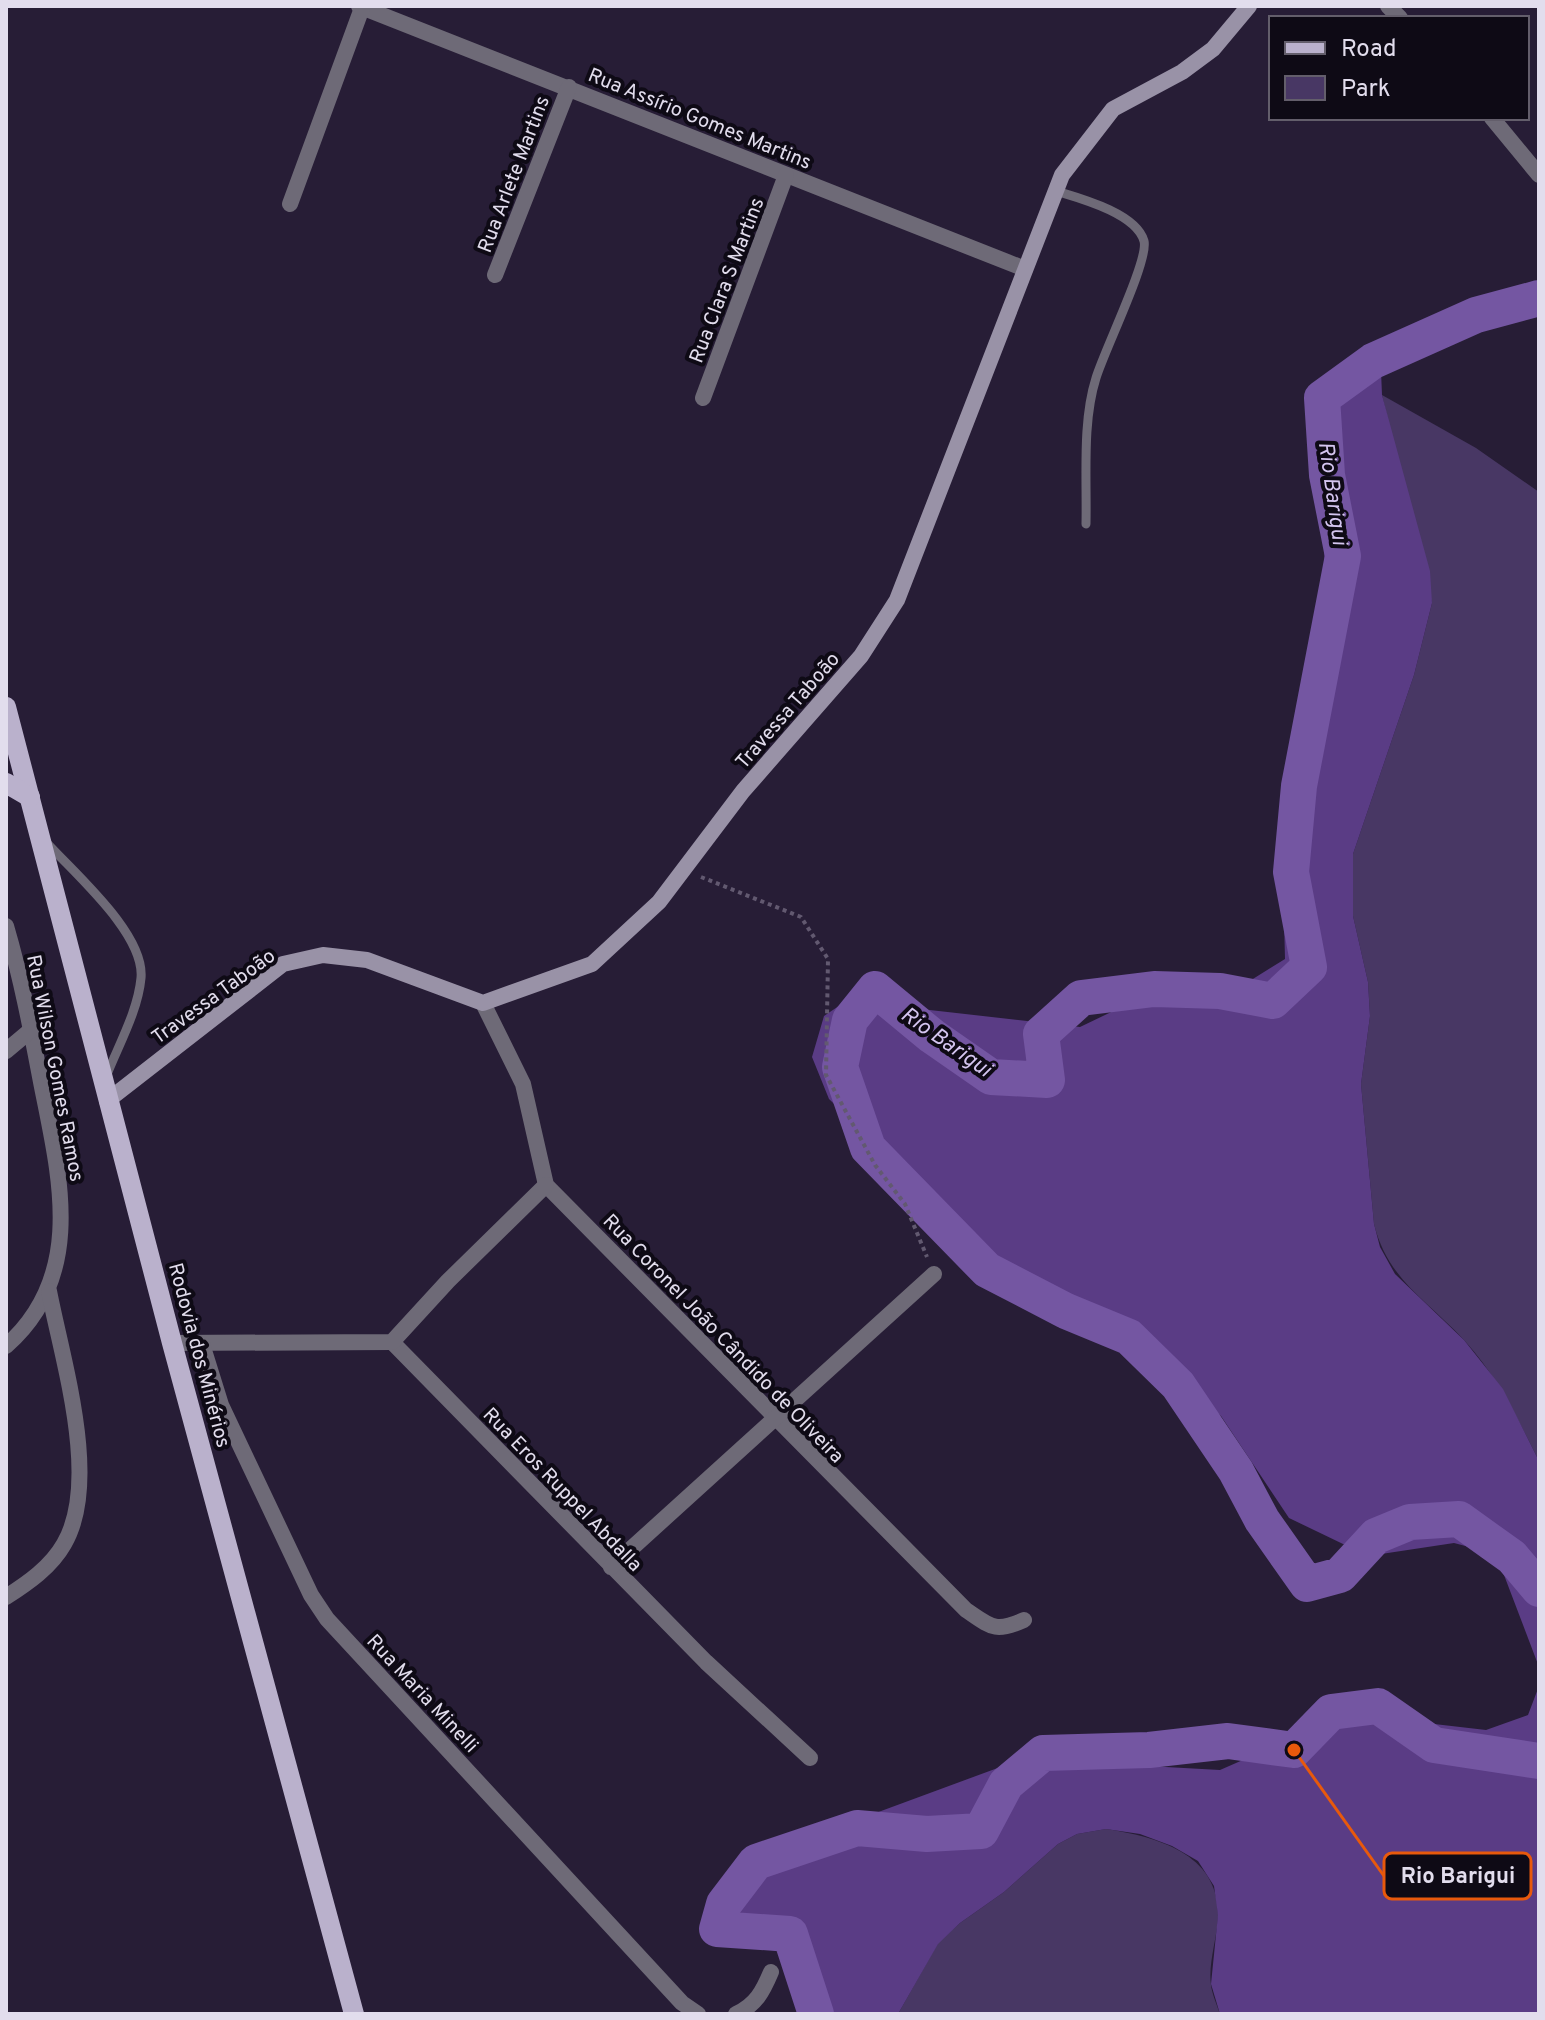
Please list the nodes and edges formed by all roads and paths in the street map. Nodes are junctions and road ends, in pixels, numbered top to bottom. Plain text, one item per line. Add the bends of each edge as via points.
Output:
1 (1249, 6) edge
2 (360, 7) edge
3 (569, 87) junction
4 (1494, 120) edge
5 (786, 175) junction
6 (1539, 175) edge
7 (1056, 191) junction
8 (290, 204) dead end
9 (1025, 269) junction
10 (495, 275) dead end
11 (703, 398) dead end
12 (1086, 524) dead end
13 (6, 712) edge
14 (6, 783) edge
15 (30, 797) junction
16 (39, 835) junction
17 (684, 870) junction
18 (6, 926) edge
19 (483, 1003) junction
20 (31, 1030) junction
21 (6, 1051) edge
22 (105, 1093) junction
23 (546, 1185) junction
24 (934, 1274) joint
25 (49, 1291) junction
26 (392, 1342) junction
27 (172, 1343) junction
28 (202, 1344) junction
29 (6, 1346) edge
30 (775, 1420) junction
31 (611, 1567) junction
32 (6, 1597) edge
33 (1024, 1620) dead end
34 (810, 1758) dead end
35 (771, 1972) dead end
36 (354, 2014) edge
37 (698, 2014) edge
38 (736, 2014) edge

1 - 7 street, Travessa Taboão via 1193,65 1113,109 1062,175
2 - 3 street, Rua Assírio Gomes Martins
2 - 8 street
3 - 5 street, Rua Assírio Gomes Martins
3 - 10 street, Rua Arlete Martins
4 - 6 street
5 - 9 street, Rua Assírio Gomes Martins
5 - 11 street, Rua Clara S Martins
7 - 9 street, Travessa Taboão
7 - 12 lane via 1117,213 1144,241 1142,263 1095,381
9 - 17 street, Travessa Taboão via 897,600 861,656 743,791
13 - 15 main road, Rodovia dos Minérios
14 - 15 main road
15 - 16 main road, Rodovia dos Minérios
16 - 22 main road, Rodovia dos Minérios
16 - 22 lane via 121,925 134,947 141,976
17 - 19 street, Travessa Taboão via 659,902 592,964
17 - 24 path via 801,917 828,959 826,1075 875,1165 905,1204
18 - 20 street, Rua Wilson Gomes Ramos
19 - 22 street, Travessa Taboão via 367,960 323,955 283,964
19 - 23 street via 523,1084
20 - 21 street
20 - 25 street, Rua Wilson Gomes Ramos via 62,1208 62,1240
22 - 27 main road, Rodovia dos Minérios
23 - 26 street
23 - 30 street, Rua Coronel João Cândido de Oliveira
24 - 30 street
25 - 29 street, Rua Wilson Gomes Ramos
25 - 32 street via 74,1427 78,1492 65,1543
26 - 28 street
26 - 31 street, Rua Eros Ruppel Abdalla
27 - 28 street
27 - 36 main road, Rodovia dos Minérios
28 - 37 street, Rua Maria Minelli via 221,1405 327,1619 682,2003
30 - 31 street
30 - 33 street, Rua Coronel João Cândido de Oliveira via 966,1610 1004,1629
31 - 34 street, Rua Eros Ruppel Abdalla
35 - 38 street via 762,1994

